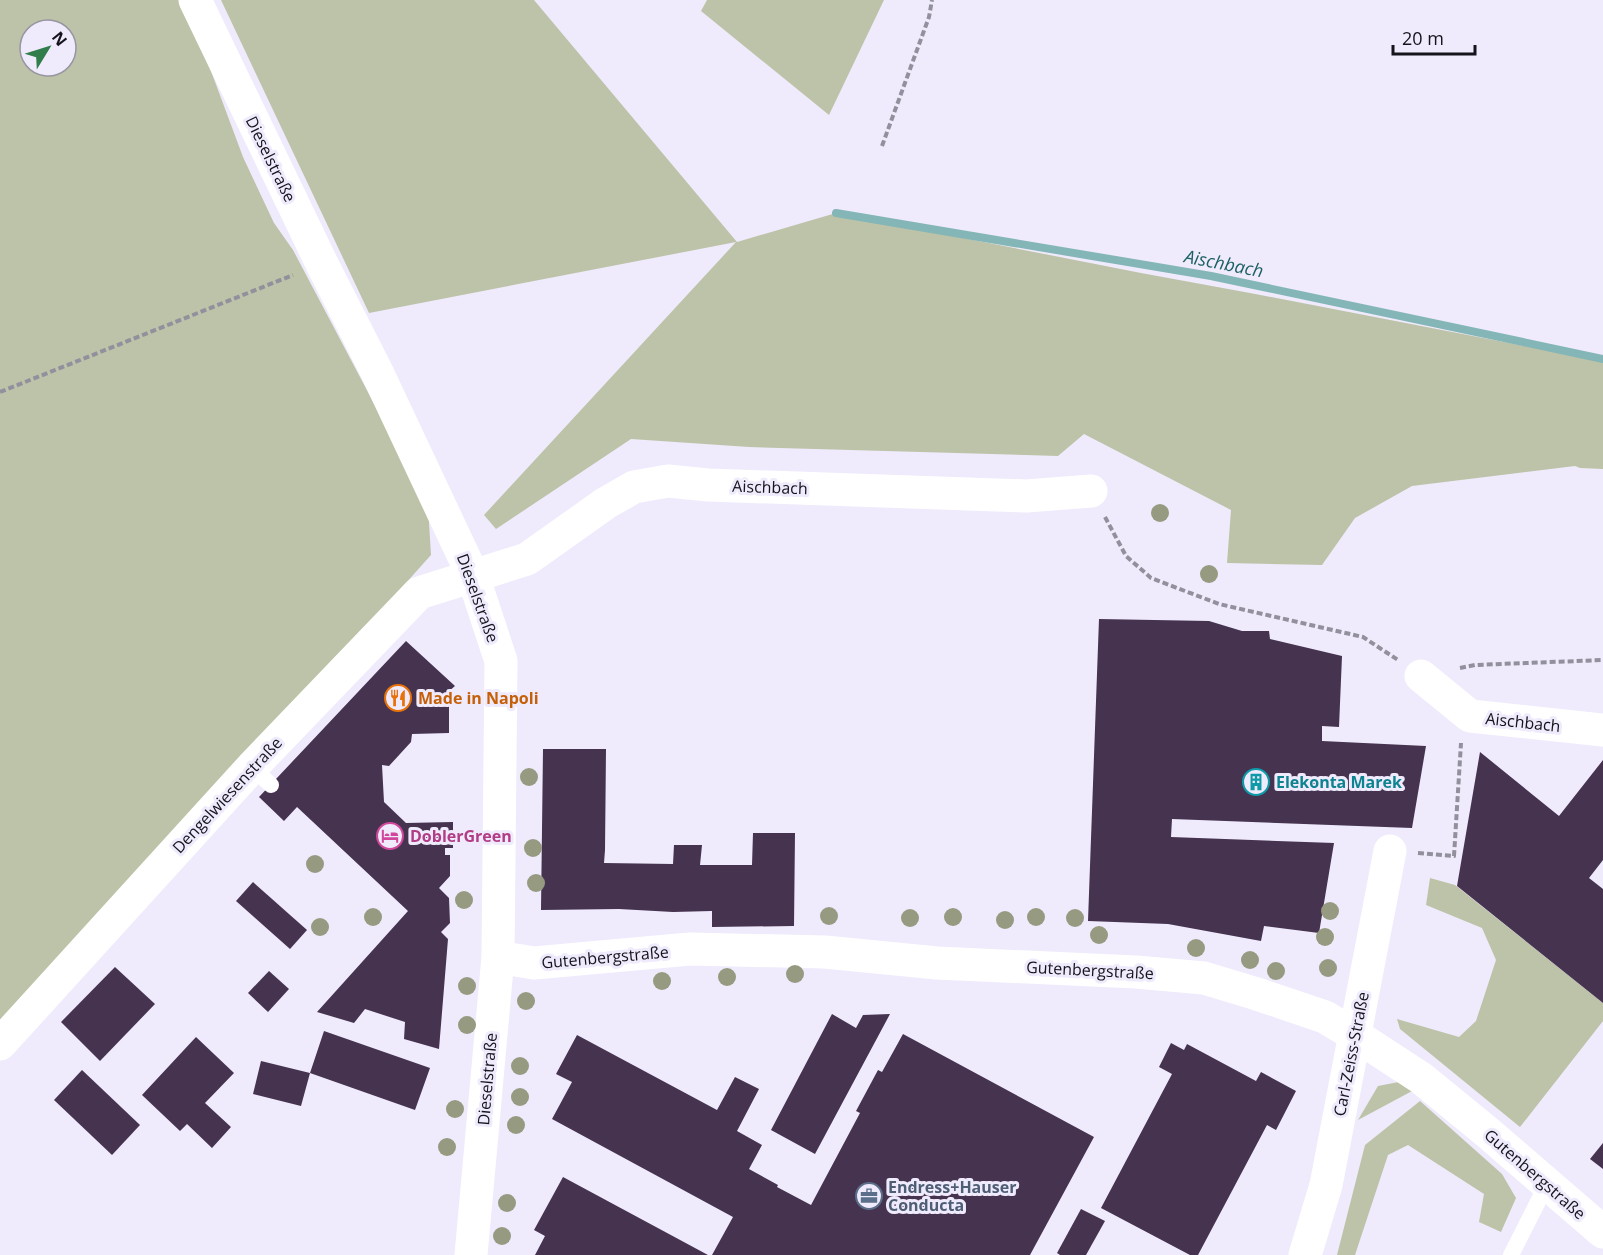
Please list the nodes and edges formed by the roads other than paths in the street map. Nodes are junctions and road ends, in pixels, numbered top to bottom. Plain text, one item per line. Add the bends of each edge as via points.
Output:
1 (195, 0) edge
2 (1091, 491) road end
3 (473, 576) junction
4 (1421, 676) road end
5 (1603, 730) edge
6 (1390, 851) road end
7 (498, 957) junction
8 (1355, 1035) junction
9 (0, 1044) edge
10 (1547, 1184) junction
11 (1603, 1232) edge
12 (471, 1255) edge
13 (1305, 1255) edge
14 (1511, 1255) edge

1 - 3 street, Dieselstraße
2 - 3 street, Aischbach via 1027,496 668,481 634,487 527,559
3 - 7 street, Dieselstraße via 501,661
3 - 9 street, Dengelwiesenstraße via 419,593 262,776
4 - 5 street, Aischbach via 1470,716
6 - 8 street, Carl-Zeiss-Straße
7 - 8 street, Gutenbergstraße via 534,963 690,949 825,952 937,963 1204,978 1325,1017
7 - 12 street, Dieselstraße
8 - 10 street, Gutenbergstraße via 1421,1078
8 - 13 street, Carl-Zeiss-Straße via 1326,1185
10 - 11 street, Gutenbergstraße
10 - 14 lane

